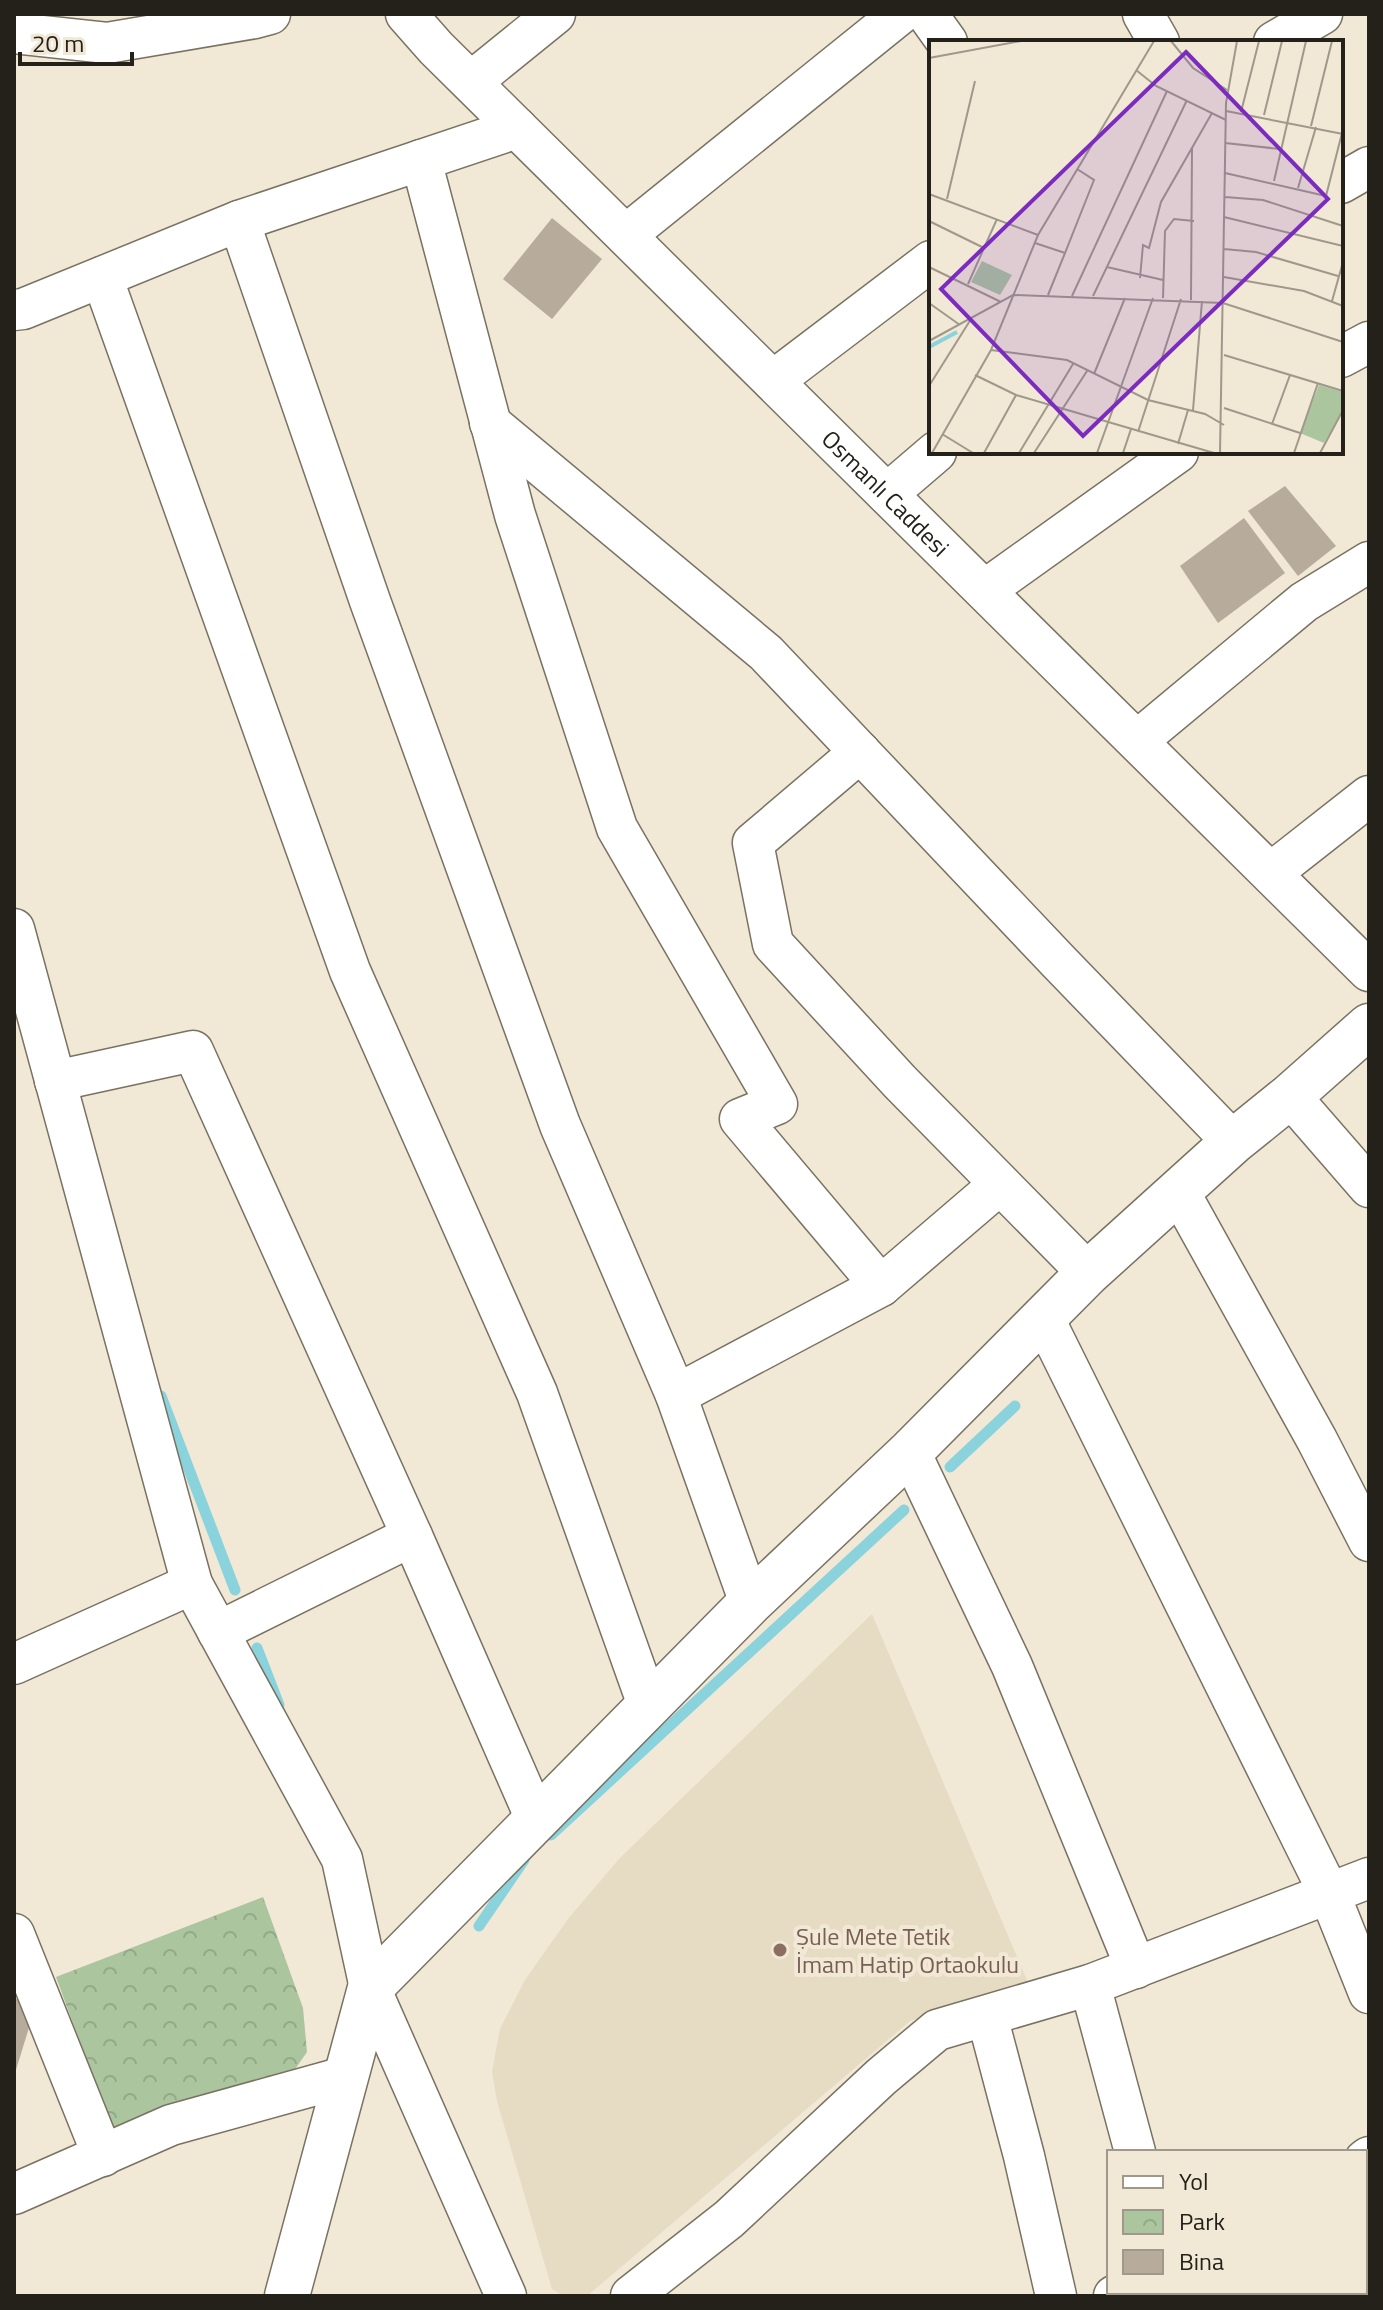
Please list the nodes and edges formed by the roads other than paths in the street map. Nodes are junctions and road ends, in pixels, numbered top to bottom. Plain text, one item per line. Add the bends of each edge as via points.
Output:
1 (270, 14) edge
2 (406, 14) edge
3 (900, 14) edge
4 (927, 14) edge
5 (1143, 14) edge
6 (1322, 14) edge
7 (551, 15) edge
8 (14, 33) edge
9 (946, 40) edge
10 (1158, 40) edge
11 (1277, 40) edge
12 (471, 82) junction
13 (517, 128) junction
14 (421, 160) junction
15 (1369, 167) edge
16 (1343, 182) edge
17 (239, 221) junction
18 (626, 235) junction
19 (929, 263) edge
20 (102, 277) junction
21 (14, 310) edge
22 (1369, 342) edge
23 (1343, 356) edge
24 (773, 381) junction
25 (490, 423) junction
26 (934, 454) edge
27 (1175, 454) edge
28 (887, 494) junction
29 (1369, 562) edge
30 (985, 590) junction
31 (1137, 741) junction
32 (860, 752) junction
33 (1369, 796) edge
34 (1271, 873) junction
35 (14, 929) edge
36 (1369, 971) edge
37 (1369, 1026) edge
38 (55, 1081) junction
39 (1290, 1096) junction
40 (1233, 1142) junction
41 (1000, 1184) junction
42 (1369, 1187) edge
43 (1178, 1190) junction
44 (1088, 1273) junction
45 (881, 1286) junction
46 (1044, 1319) junction
47 (676, 1395) junction
48 (910, 1452) junction
49 (412, 1536) junction
50 (1369, 1541) edge
51 (192, 1584) junction
52 (750, 1603) junction
53 (218, 1632) junction
54 (14, 1664) edge
55 (648, 1705) junction
56 (536, 1819) junction
57 (1369, 1878) edge
58 (1329, 1893) junction
59 (14, 1934) edge
60 (1136, 1968) junction
61 (1090, 1985) junction
62 (370, 1988) junction
63 (1369, 1993) edge
64 (987, 2016) junction
65 (344, 2077) junction
66 (1134, 2150) edge
67 (103, 2156) junction
68 (14, 2194) edge
69 (287, 2296) edge
70 (506, 2296) edge
71 (631, 2296) edge
72 (1056, 2296) edge

1 - 8 street via 107,43
2 - 12 street, Osmanlı Caddesi
3 - 18 street
4 - 9 street
5 - 10 street
6 - 11 street
7 - 12 street
12 - 13 street, Osmanlı Caddesi
13 - 14 street
13 - 18 street, Osmanlı Caddesi
14 - 17 street
14 - 25 street
15 - 16 street
17 - 20 street
17 - 47 street via 560,1125
18 - 24 street, Osmanlı Caddesi
19 - 24 street
20 - 21 street
20 - 55 street via 350,971 537,1393
22 - 23 street
24 - 28 street, Osmanlı Caddesi
25 - 32 street via 766,653
25 - 45 street via 617,828 777,1104 740,1119
26 - 28 street
27 - 30 street
28 - 30 street, Osmanlı Caddesi
29 - 31 street via 1304,602
30 - 31 street, Osmanlı Caddesi
31 - 34 street, Osmanlı Caddesi
32 - 40 street
32 - 41 street via 753,843 773,944
33 - 34 street
34 - 36 street, Osmanlı Caddesi
35 - 38 street
37 - 39 street
38 - 49 street via 193,1051
38 - 51 street
39 - 40 street
39 - 42 street
40 - 43 street
41 - 44 street
41 - 45 street
43 - 44 street
43 - 50 street
44 - 46 street
45 - 47 street
46 - 48 street
46 - 58 street
47 - 52 street
48 - 52 street
48 - 60 street via 1012,1666
49 - 53 street
49 - 56 street
51 - 53 street
51 - 54 street
52 - 55 street
53 - 62 street via 342,1859
55 - 56 street
56 - 62 street
57 - 58 street
58 - 60 street
58 - 63 street
59 - 67 street
60 - 61 street
61 - 64 street
61 - 66 street
62 - 65 street
62 - 70 street
64 - 71 street via 937,2030 729,2219
64 - 72 street
65 - 67 street via 171,2125
65 - 69 street
67 - 68 street

